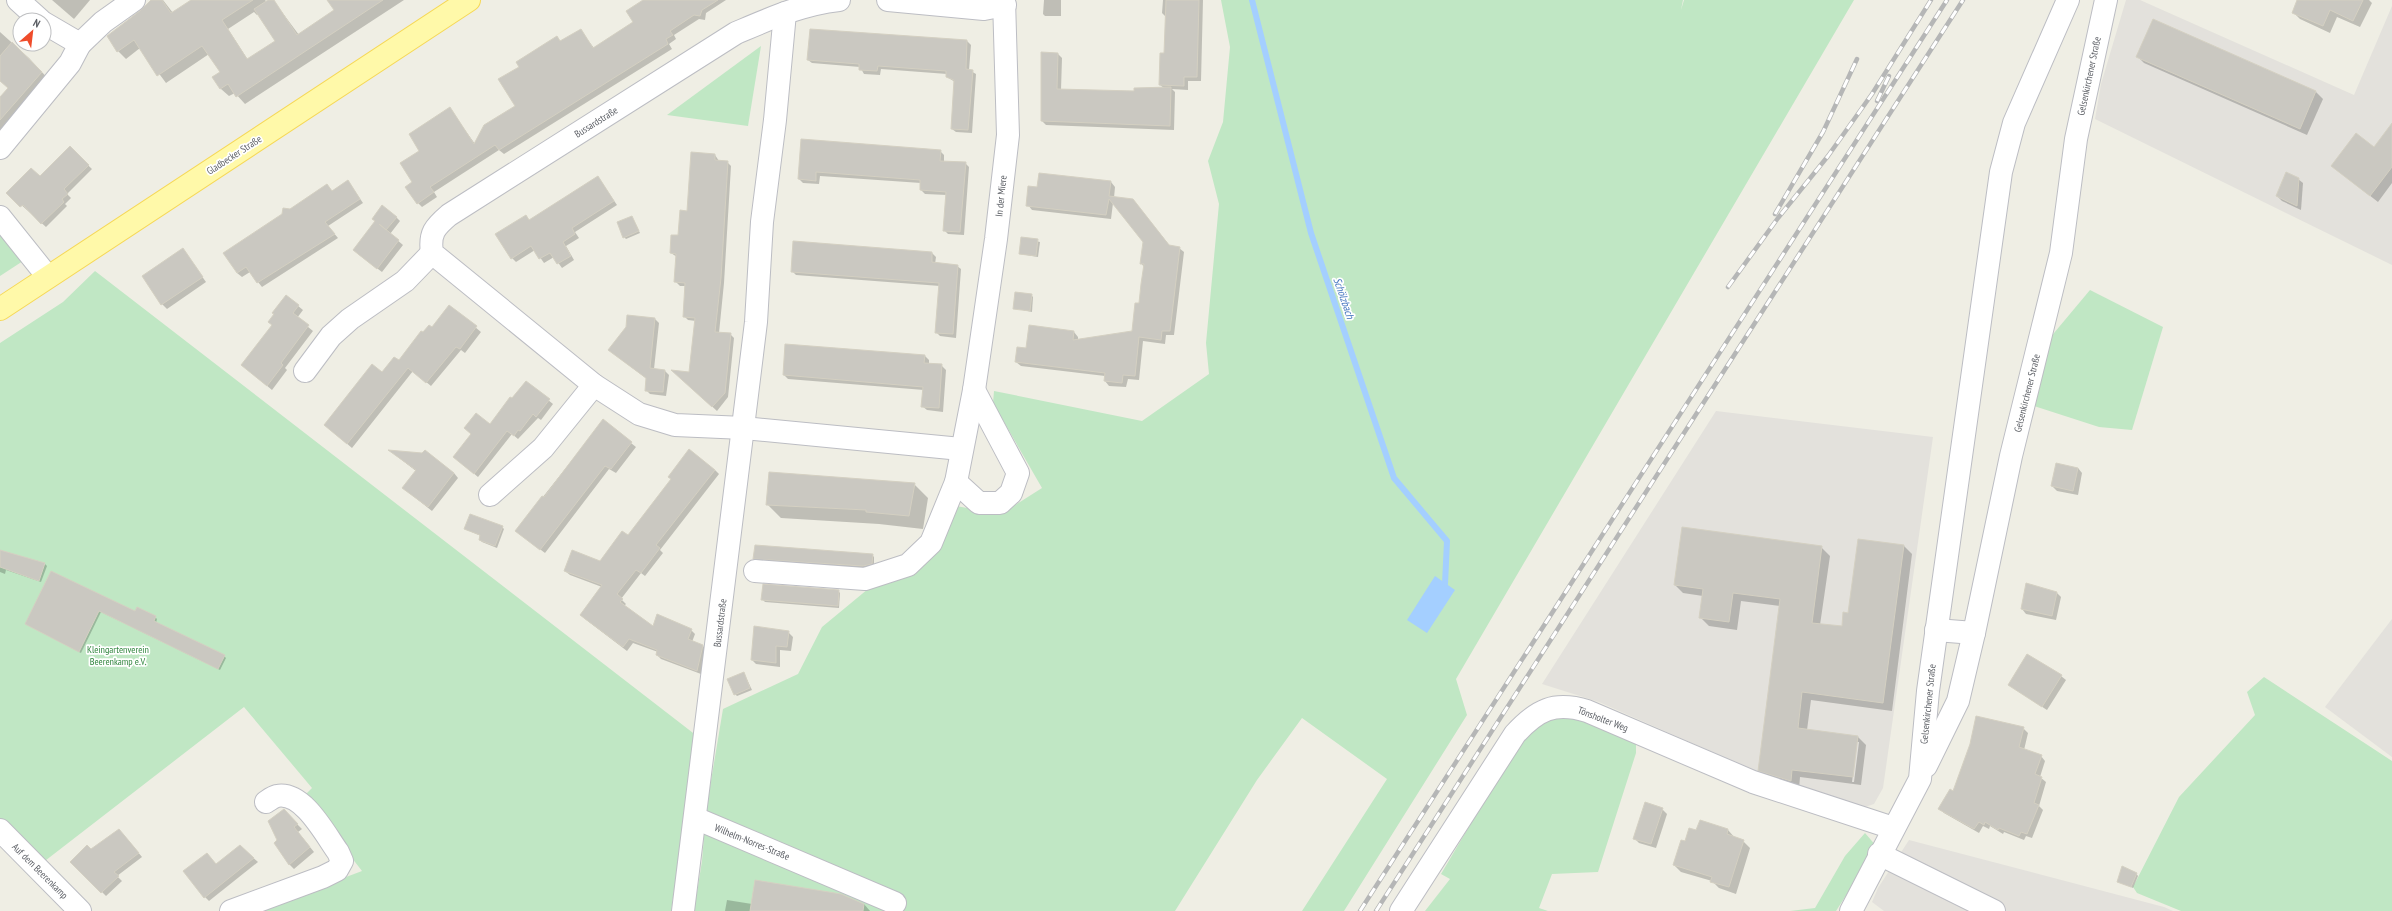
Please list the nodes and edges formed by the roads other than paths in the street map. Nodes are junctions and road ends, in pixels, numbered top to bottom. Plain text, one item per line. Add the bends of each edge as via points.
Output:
1 (18, 0) edge
2 (134, 0) edge
3 (469, 0) edge
4 (839, 0) edge
5 (888, 0) edge
6 (2068, 0) edge
7 (2106, 0) edge
8 (1004, 3) edge
9 (31, 12) edge
10 (785, 13) junction
11 (52, 28) edge
12 (80, 44) junction
13 (0, 148) edge
14 (0, 218) edge
15 (432, 253) junction
16 (48, 277) junction
17 (0, 309) edge
18 (305, 371) dead end
19 (594, 386) junction
20 (974, 390) junction
21 (744, 428) junction
22 (961, 450) junction
23 (956, 482) junction
24 (490, 495) dead end
25 (755, 571) dead end
26 (1936, 630) junction
27 (1974, 633) junction
28 (1920, 779) junction
29 (266, 802) dead end
30 (696, 818) junction
31 (1893, 828) junction
32 (0, 830) edge
33 (1879, 854) junction
34 (895, 903) dead end
35 (80, 911) edge
36 (231, 911) edge
37 (683, 911) edge
38 (1401, 911) edge
39 (1850, 911) edge
40 (1994, 911) edge

1 - 9 street
2 - 12 street via 103,22
3 - 16 main road, Gladbecker Straße
4 - 10 street, Bussardstraße
5 - 8 street via 984,9
6 - 26 street, Gelsenkirchener Straße via 2014,123 2001,172
7 - 27 street, Gelsenkirchener Straße via 2076,139 2061,253 2012,456
8 - 20 street, In der Miere via 1008,135
10 - 15 street, Bussardstraße via 736,33 450,215 437,226 430,240
10 - 21 street, Bussardstraße via 762,222 756,322
11 - 12 street
12 - 13 street via 70,63
14 - 16 street
15 - 18 street via 406,281 350,319 336,332
15 - 19 street
16 - 17 main road, Gladbecker Straße
19 - 21 street via 639,414 676,425
19 - 24 street via 543,448
20 - 22 street, In der Miere
20 - 23 street via 1018,473 1011,493 1000,503 979,503
21 - 22 street
21 - 30 street, Bussardstraße
22 - 23 street, In der Miere
23 - 25 street, In der Miere via 931,543 908,565 865,579
26 - 27 street
26 - 28 street, Gelsenkirchener Straße
27 - 28 street, Gelsenkirchener Straße via 1958,700
28 - 31 street, Gelsenkirchener Straße
29 - 36 street via 277,796 292,798 302,803 342,861 337,870
30 - 34 street, Wilhelm-Norres-Straße
30 - 37 street
31 - 33 street, Gelsenkirchener Straße
31 - 38 street, Tönsholter Weg via 1752,782 1587,711 1554,707 1536,715 1515,734
32 - 35 street, Auf dem Beerenkamp
33 - 39 street, Gelsenkirchener Straße
33 - 40 street

